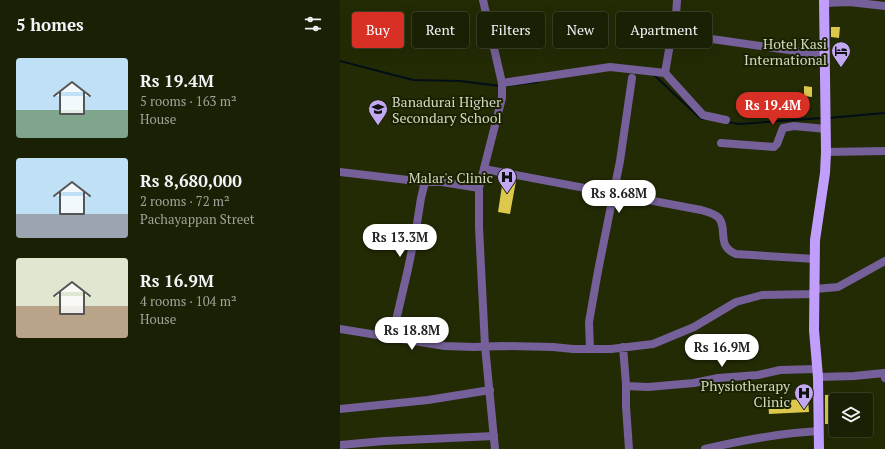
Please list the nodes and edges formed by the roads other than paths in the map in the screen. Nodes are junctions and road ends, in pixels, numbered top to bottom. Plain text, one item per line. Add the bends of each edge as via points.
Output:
1 (483, 0) edge
2 (678, 0) edge
3 (824, 1) edge
4 (885, 6) edge
5 (677, 12) edge
6 (712, 39) edge
7 (669, 48) edge
8 (824, 55) junction
9 (665, 73) junction
10 (632, 78) dead end
11 (502, 83) junction
12 (726, 120) dead end
13 (826, 121) junction
14 (721, 143) dead end
15 (885, 151) edge
16 (826, 152) junction
17 (484, 169) junction
18 (340, 172) edge
19 (426, 182) junction
20 (479, 188) junction
21 (614, 193) junction
22 (815, 259) junction
23 (885, 261) edge
24 (815, 291) junction
25 (340, 329) edge
26 (393, 338) junction
27 (485, 346) junction
28 (623, 348) junction
29 (590, 349) junction
30 (817, 373) junction
31 (885, 374) edge
32 (626, 386) junction
33 (490, 390) junction
34 (340, 409) edge
35 (819, 431) junction
36 (494, 436) junction
37 (340, 445) edge
38 (495, 449) edge
39 (629, 449) edge
40 (705, 449) edge
41 (819, 449) edge

1 - 11 street
2 - 5 street
3 - 4 street
3 - 8 main road
6 - 8 street
7 - 9 street
8 - 13 main road
9 - 11 street via 610,67
9 - 12 street via 703,115
10 - 21 street
11 - 17 street via 502,98
13 - 14 street via 783,128 774,147
13 - 16 main road
15 - 16 street
16 - 22 main road
17 - 20 street
17 - 21 street
18 - 19 street
19 - 20 street
19 - 26 street
20 - 27 street
21 - 22 street via 712,213 721,223 725,246 736,254
21 - 29 street via 589,322
22 - 24 main road
23 - 24 street via 838,287
24 - 28 street via 762,295 736,302 676,335 653,344
24 - 30 main road
25 - 26 street
26 - 27 street via 445,346
27 - 29 street
27 - 33 street
28 - 29 street
28 - 32 street
30 - 31 street via 854,376
30 - 32 street via 798,369 780,370 758,375 648,387
30 - 35 main road
32 - 39 street
33 - 34 street via 428,400
33 - 36 street
35 - 40 street via 768,435
35 - 41 main road
36 - 37 street
36 - 38 street

